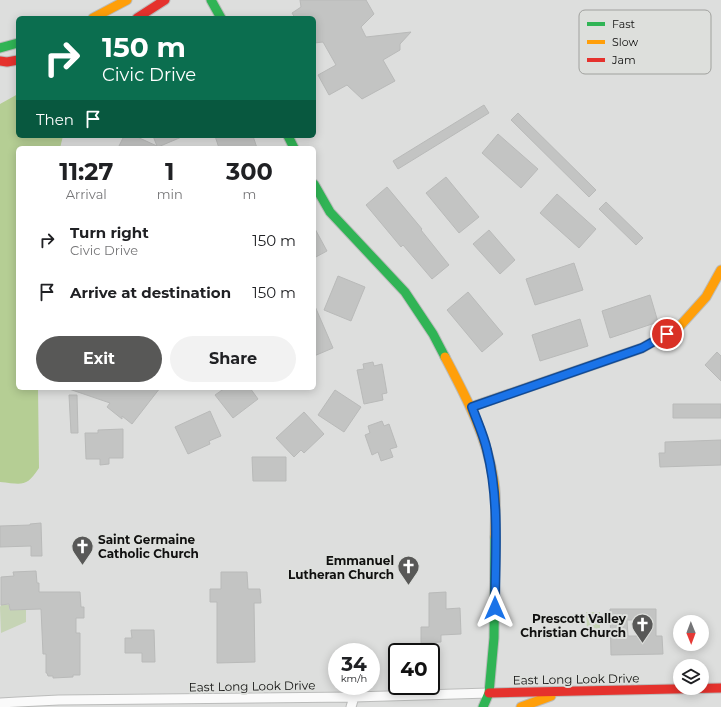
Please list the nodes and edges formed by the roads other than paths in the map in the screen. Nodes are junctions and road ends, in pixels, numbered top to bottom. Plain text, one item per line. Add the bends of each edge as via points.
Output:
1 (127, 0) edge
2 (165, 0) edge
3 (211, 0) edge
4 (97, 16) edge
5 (140, 16) edge
6 (221, 16) edge
7 (16, 44) edge
8 (0, 48) edge
9 (16, 60) edge
10 (0, 61) edge
11 (316, 188) edge
12 (721, 270) edge
13 (472, 407) junction
14 (721, 688) edge
15 (576, 691) junction
16 (489, 693) junction
17 (354, 697) junction
18 (221, 703) edge
19 (0, 704) edge
20 (351, 707) edge
21 (484, 707) edge
22 (521, 707) edge

1 - 4 street
2 - 5 street
3 - 6 street
7 - 8 street
9 - 10 street
11 - 13 street via 330,212 405,292 433,334
12 - 13 street via 706,297 679,327 642,348
13 - 16 street via 487,449 494,483 494,638
14 - 15 street, East Long Look Drive
15 - 16 street, East Long Look Drive
15 - 22 street via 544,698
16 - 17 street, East Long Look Drive
16 - 21 street
17 - 18 street, East Long Look Drive
17 - 20 street
18 - 19 street, East Long Look Drive via 59,700

